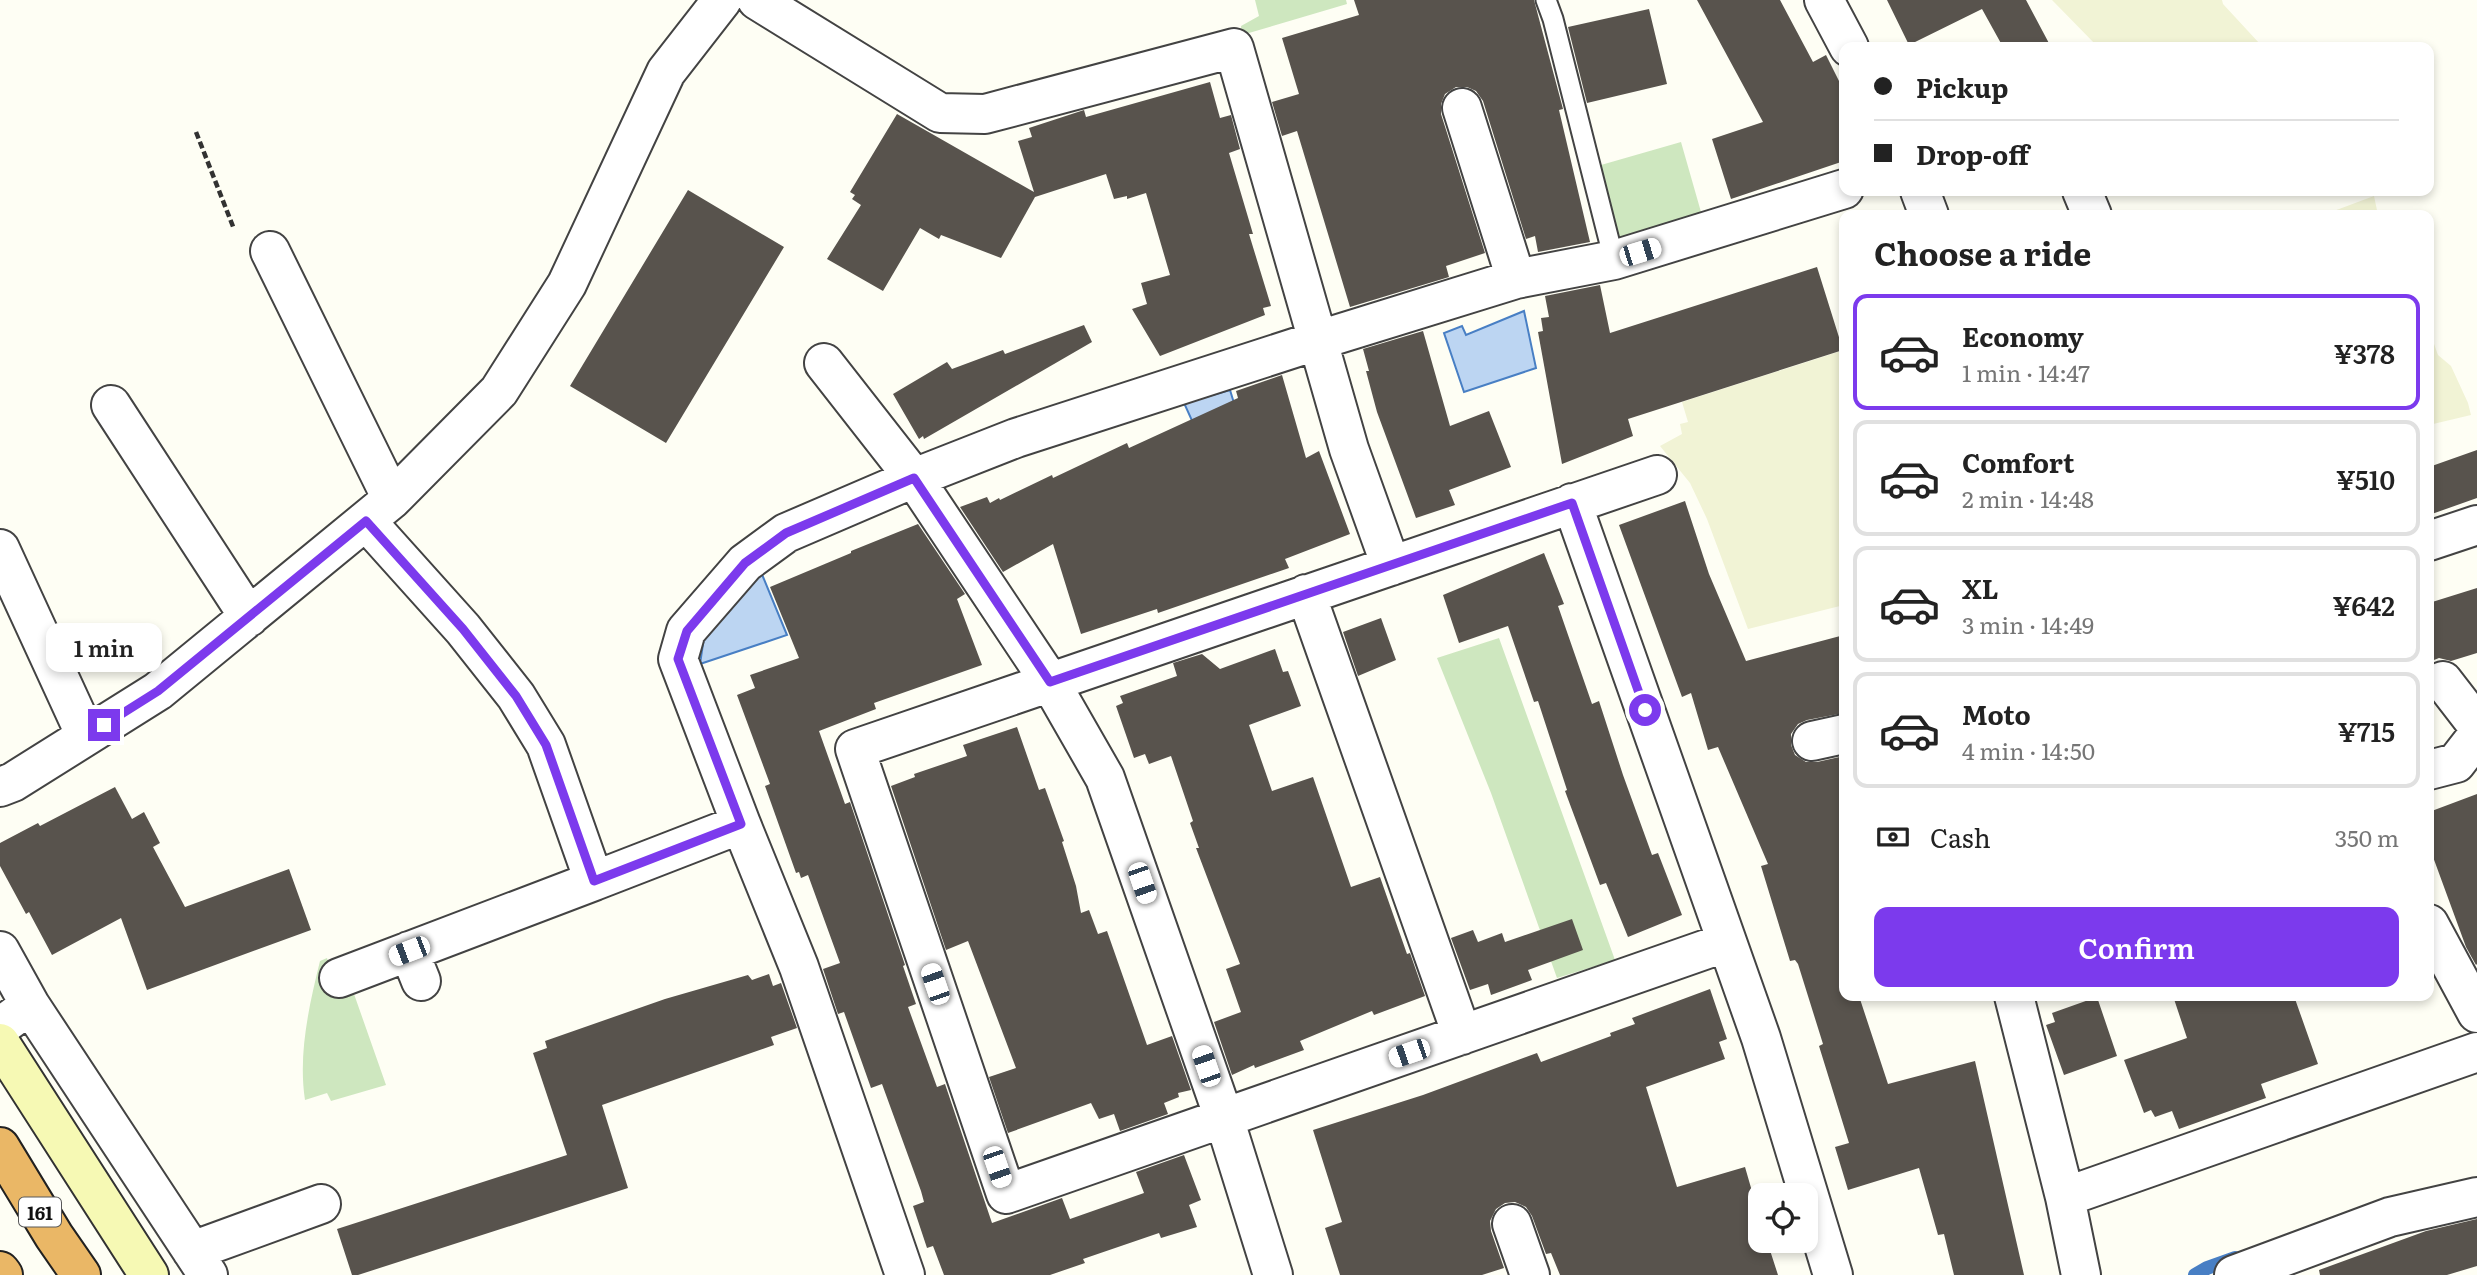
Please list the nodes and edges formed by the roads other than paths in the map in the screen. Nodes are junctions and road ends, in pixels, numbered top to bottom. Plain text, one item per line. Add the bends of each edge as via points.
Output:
1 (722, 0) edge
2 (757, 0) edge
3 (1545, 0) edge
4 (1824, 0) edge
5 (1846, 42) edge
6 (1462, 108) dead end
7 (1839, 191) edge
8 (270, 251) road end
9 (1614, 260) junction
10 (1516, 279) junction
11 (1319, 340) junction
12 (824, 363) dead end
13 (111, 405) dead end
14 (1657, 475) dead end
15 (914, 478) junction
16 (1572, 503) junction
17 (379, 510) junction
18 (2477, 524) edge
19 (2434, 539) edge
20 (0, 549) edge
21 (1391, 566) junction
22 (1306, 594) junction
23 (249, 617) junction
24 (2444, 681) dead end
25 (1050, 682) junction
26 (2477, 725) edge
27 (86, 736) junction
28 (2477, 736) edge
29 (2434, 769) edge
30 (0, 787) edge
31 (741, 824) junction
32 (594, 881) junction
33 (2434, 934) edge
34 (1727, 942) junction
35 (0, 951) edge
36 (339, 978) dead end
37 (2015, 1001) edge
38 (2477, 1013) edge
39 (15, 1016) edge
40 (1461, 1035) junction
41 (0, 1043) edge
42 (2477, 1052) edge
43 (1224, 1118) junction
44 (0, 1147) edge
45 (2064, 1197) junction
46 (2477, 1197) edge
47 (321, 1204) dead end
48 (1512, 1224) dead end
49 (200, 1263) edge
50 (81, 1275) edge
51 (149, 1275) edge
52 (905, 1275) edge
53 (1273, 1275) edge
54 (1530, 1275) edge
55 (1833, 1275) edge
56 (2081, 1275) edge
57 (2234, 1275) edge

1 - 17 street via 666,72 567,285 499,391
2 - 11 street via 940,113 985,114 1234,48
3 - 9 lane
4 - 5 street
6 - 10 street
7 - 9 street
8 - 17 street
9 - 10 street
10 - 11 street
11 - 15 street via 1016,438
11 - 21 street via 1349,449
12 - 15 street
13 - 23 street
14 - 16 street
15 - 25 street
15 - 31 street via 786,533 745,563 687,631 678,659
16 - 21 street
16 - 34 street
17 - 23 street
17 - 32 street via 516,696 546,745
18 - 19 street
20 - 27 street
21 - 22 street
22 - 25 street
22 - 40 street
23 - 27 street via 158,691
24 - 26 street
25 - 43 street via 1105,778
25 - 43 street via 855,749 1006,1194
27 - 30 street
28 - 29 street via 2456,763
31 - 32 street
31 - 52 street via 799,967
32 - 36 street via 415,966
33 - 38 street
34 - 40 street
34 - 55 street
35 - 39 street
37 - 45 street
39 - 49 street
40 - 43 street
41 - 51 street
42 - 45 street
43 - 53 street
44 - 50 highway, 161
45 - 56 street
46 - 57 street via 2390,1217
47 - 49 street
48 - 54 street

